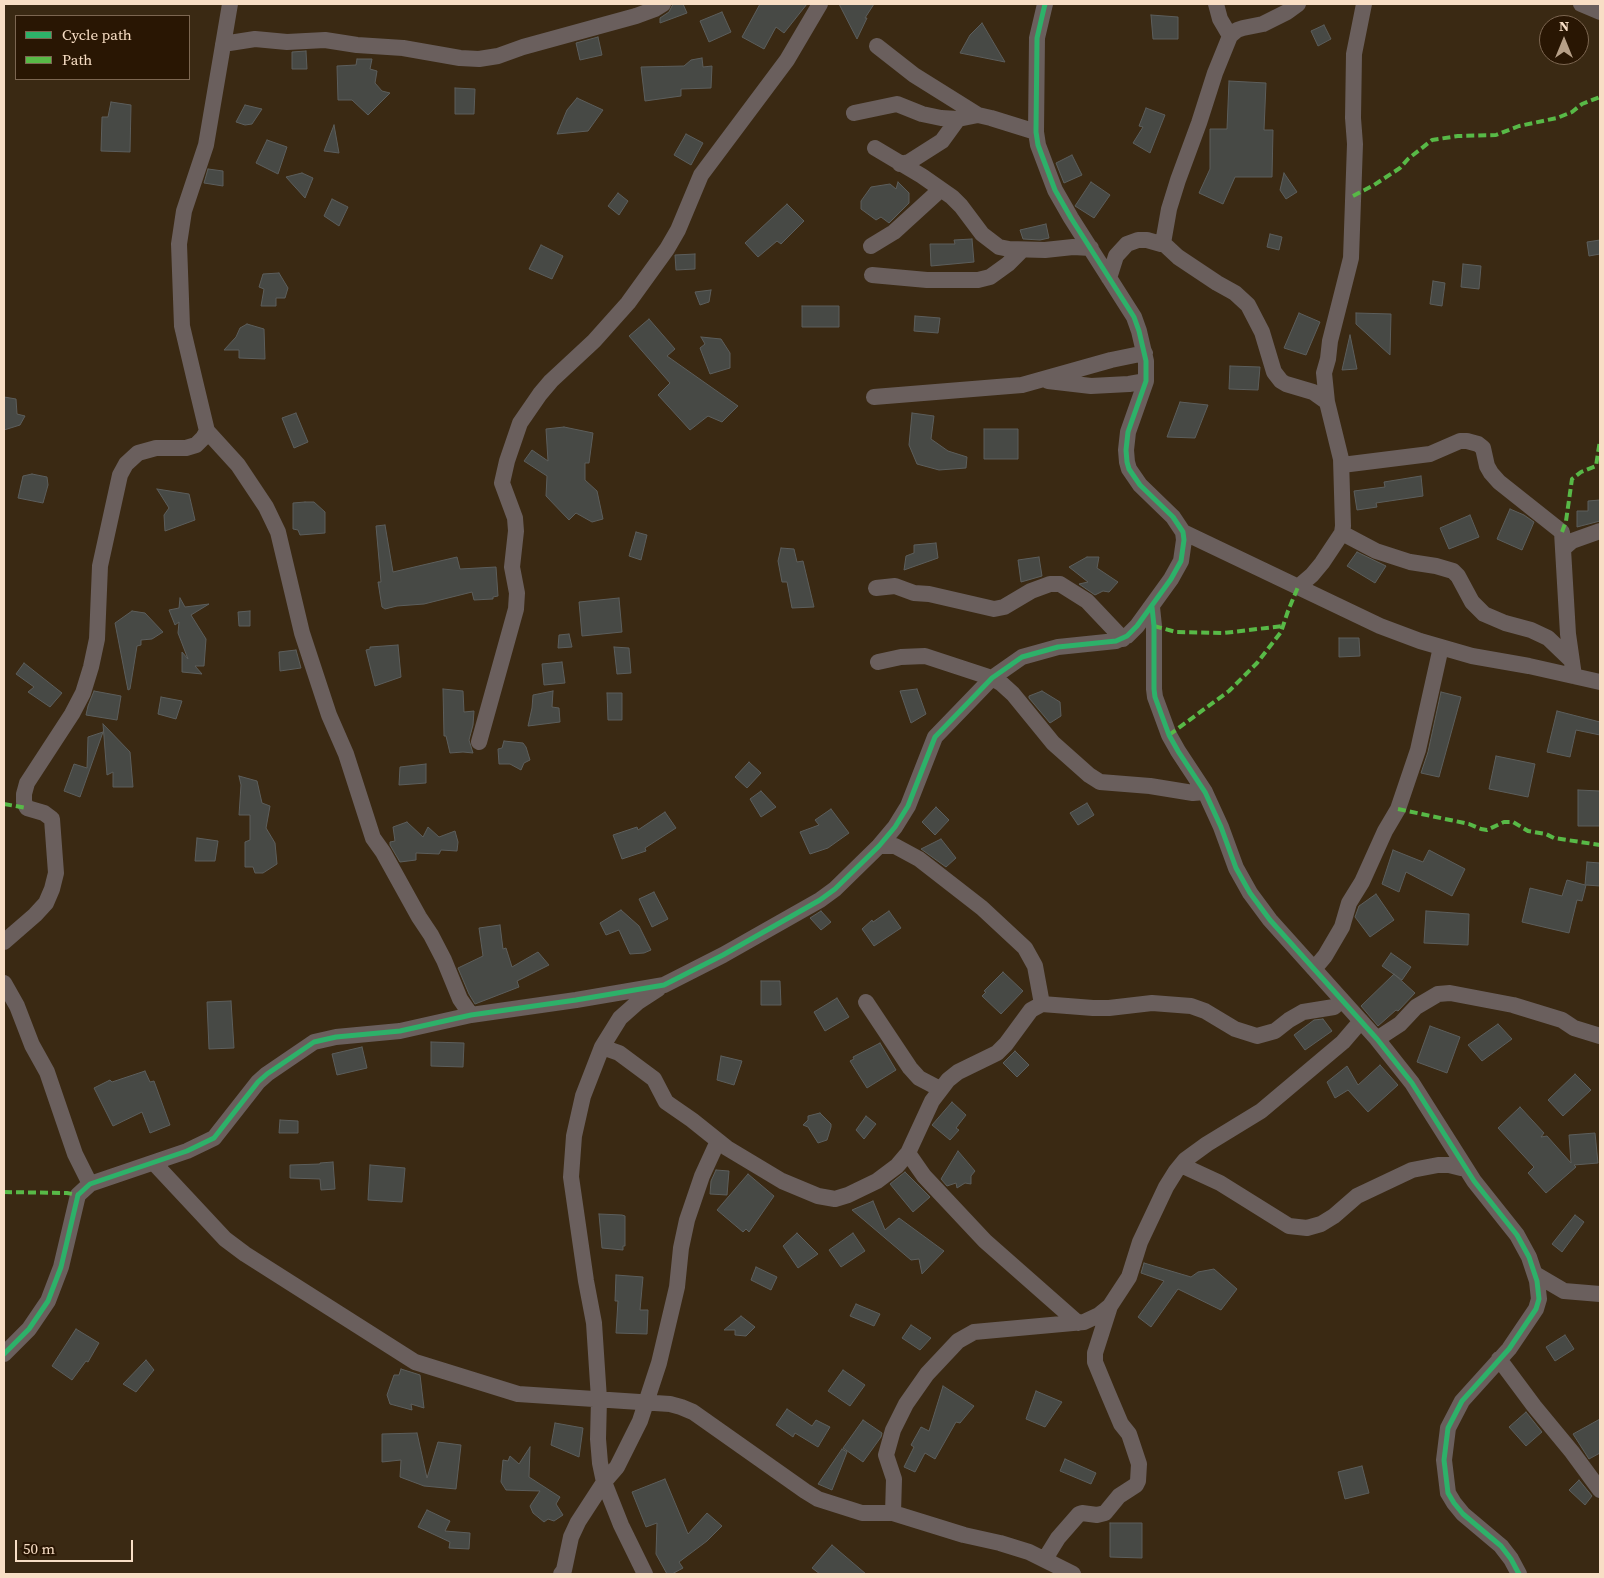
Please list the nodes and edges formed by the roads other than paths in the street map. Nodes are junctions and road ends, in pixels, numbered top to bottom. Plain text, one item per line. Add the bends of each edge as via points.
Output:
1 (230, 4) edge
2 (663, 4) edge
3 (820, 4) edge
4 (1045, 4) edge
5 (1216, 4) edge
6 (1298, 4) edge
7 (1364, 4) edge
8 (1581, 4) edge
9 (1600, 12) edge
10 (1230, 36) junction
11 (223, 44) junction
12 (877, 46) dead end
13 (854, 113) dead end
14 (978, 115) junction
15 (958, 119) junction
16 (1036, 132) junction
17 (875, 148) dead end
18 (900, 164) junction
19 (940, 190) junction
20 (1163, 243) junction
21 (871, 246) dead end
22 (1091, 248) junction
23 (1022, 250) junction
24 (872, 275) dead end
25 (1109, 278) junction
26 (1145, 353) junction
27 (1044, 380) junction
28 (1146, 381) junction
29 (874, 397) dead end
30 (1327, 402) junction
31 (207, 431) junction
32 (1342, 466) junction
33 (1600, 531) edge
34 (1183, 532) junction
35 (1342, 533) junction
36 (1564, 548) junction
37 (1298, 587) junction
38 (876, 588) dead end
39 (1152, 607) junction
40 (1123, 639) junction
41 (1441, 647) junction
42 (878, 662) dead end
43 (1573, 669) junction
44 (992, 678) junction
45 (1600, 682) edge
46 (479, 742) dead end
47 (1206, 792) junction
48 (879, 846) junction
49 (4, 942) edge
50 (1314, 969) junction
51 (4, 983) edge
52 (664, 985) junction
53 (1342, 1000) junction
54 (866, 1002) dead end
55 (1042, 1004) junction
56 (471, 1015) junction
57 (1361, 1021) junction
58 (1600, 1036) edge
59 (1377, 1040) junction
60 (602, 1047) junction
61 (940, 1089) junction
62 (718, 1141) junction
63 (908, 1153) junction
64 (154, 1163) junction
65 (1181, 1165) junction
66 (1463, 1165) junction
67 (90, 1184) junction
68 (1535, 1274) junction
69 (1600, 1294) edge
70 (1110, 1306) junction
71 (1078, 1323) junction
72 (4, 1354) edge
73 (1499, 1359) junction
74 (599, 1400) junction
75 (646, 1403) junction
76 (604, 1482) junction
77 (1600, 1490) edge
78 (893, 1513) junction
79 (1045, 1559) junction
80 (561, 1574) edge
81 (645, 1574) edge
82 (1073, 1574) edge
83 (1519, 1574) edge

1 - 11 street
2 - 11 street via 636,16 478,59 325,40 287,42 260,39
3 - 46 street via 765,92 701,175 678,230 628,303 594,341 551,380 520,423 502,483 515,518 512,567 517,593 516,609
4 - 16 street via 1037,38
5 - 10 street
6 - 10 street via 1263,24 1237,30
7 - 30 street via 1354,54 1351,258 1324,373
8 - 9 street
10 - 20 street via 1178,180
11 - 31 street via 206,145 184,211 179,244 182,326
12 - 14 street via 914,75
13 - 15 street via 897,104 922,114
14 - 15 street
14 - 16 street
15 - 18 street via 942,142
16 - 22 street via 1044,165 1055,190
17 - 18 street
18 - 19 street
19 - 21 street via 894,232
19 - 23 street via 961,206 993,244
20 - 25 street via 1138,240 1127,244 1116,256
20 - 30 street via 1178,257 1248,304 1262,332 1274,372 1281,381 1313,392
22 - 23 street
22 - 25 street
23 - 24 street via 990,277 978,280
25 - 26 street via 1134,317
26 - 27 street
26 - 28 street
27 - 28 street via 1091,386
27 - 29 street via 1022,385
28 - 34 street via 1128,432 1127,462 1140,484
30 - 32 street
31 - 49 street via 196,445 138,453 120,475 100,566 97,639 91,667 72,714 27,783 24,794 27,808 52,819 56,872 52,889 46,903
31 - 56 street via 238,466 266,507 278,532 304,642 373,838 444,960 460,999
32 - 35 street
32 - 36 street via 1430,454 1460,441 1478,444 1484,448 1490,473 1562,532
33 - 36 street via 1572,541
34 - 37 street
34 - 39 street via 1181,560
35 - 37 street via 1322,563
35 - 43 street via 1376,551 1453,571 1472,602 1484,614 1548,638
36 - 43 street
37 - 41 street via 1380,626
38 - 40 street via 895,586 914,593 994,609 1004,607 1031,591 1060,584 1087,601
39 - 40 street
39 - 47 street via 1155,698 1178,751
40 - 44 street via 1043,650 1022,657
41 - 43 street via 1529,666
41 - 50 street via 1418,750 1398,809 1348,903 1342,927
42 - 44 street via 925,656
43 - 45 street
44 - 47 street via 1013,694 1052,743 1100,782
44 - 48 street via 935,737 908,806
47 - 50 street via 1236,868 1250,893
48 - 52 street via 835,889 806,910
48 - 55 street via 895,846 919,859 982,908 1025,948 1035,966
50 - 53 street
51 - 67 street via 46,1072 75,1154
52 - 56 street
52 - 60 street via 620,1018
53 - 55 street via 1334,1007 1303,1012 1275,1031 1257,1036 1235,1029 1191,1006 1152,1003 1093,1008
53 - 57 street
54 - 61 street via 910,1068 919,1078
55 - 61 street via 1031,1010 998,1053 958,1072
56 - 64 street via 400,1031 314,1042 258,1082 214,1138
57 - 59 street
57 - 65 street via 1343,1042 1276,1099
58 - 59 street via 1513,1005 1450,993 1438,994 1416,1007 1400,1024
59 - 66 street via 1417,1090
60 - 62 street via 619,1053 654,1079 666,1102
60 - 74 street via 574,1136 572,1177 594,1323
61 - 63 street
62 - 63 street via 782,1180 835,1199 877,1181
62 - 75 street via 687,1220 675,1297
63 - 71 street via 924,1176 985,1241
64 - 67 street
64 - 74 street via 225,1238 245,1254 406,1358 518,1394
65 - 66 street via 1220,1183 1289,1226 1307,1228 1334,1216 1357,1196 1412,1170 1438,1165 1461,1168
65 - 70 street via 1156,1206 1129,1277
66 - 68 street via 1517,1235
67 - 72 street via 78,1195 61,1267 48,1301 29,1329
68 - 69 street via 1564,1290
68 - 73 street via 1536,1309
70 - 71 street via 1099,1315
70 - 79 street via 1095,1362 1121,1424 1129,1434 1139,1464 1138,1481 1105,1513 1079,1514
71 - 78 street via 974,1332 958,1341 927,1374 893,1430 886,1455 894,1479
73 - 77 street
73 - 83 street via 1453,1416 1445,1443 1445,1480 1454,1503 1501,1546
74 - 75 street
74 - 76 street via 598,1439
75 - 76 street via 617,1467
75 - 78 street via 670,1404 693,1412 818,1498 862,1513
76 - 80 street via 578,1522
76 - 81 street
78 - 79 street
79 - 82 street

